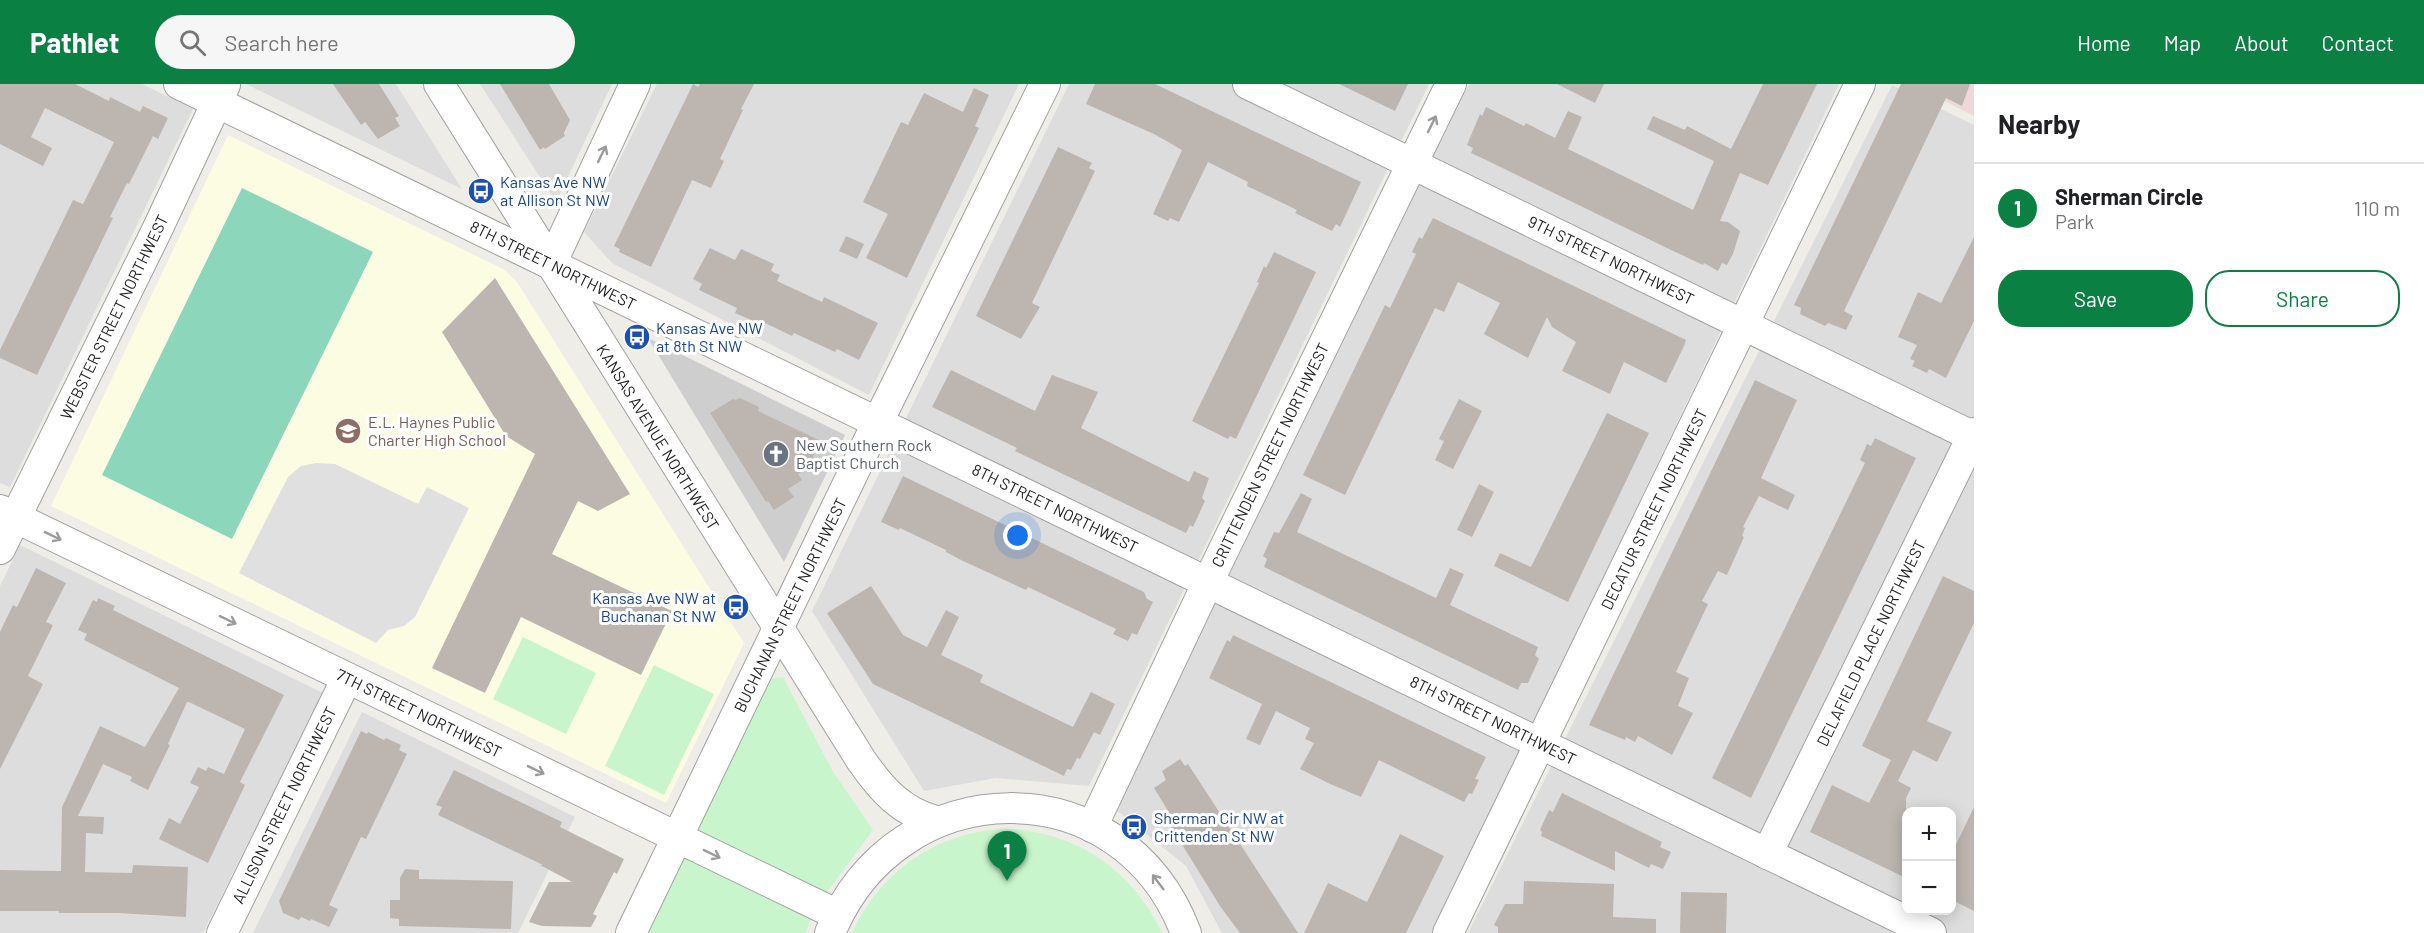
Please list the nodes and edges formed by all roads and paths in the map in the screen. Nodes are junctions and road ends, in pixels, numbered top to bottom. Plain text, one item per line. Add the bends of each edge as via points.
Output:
1 (179, 84) edge
2 (439, 84) edge
3 (636, 84) edge
4 (1045, 84) edge
5 (1248, 84) edge
6 (1451, 84) edge
7 (1860, 84) edge
8 (221, 93) edge
9 (1412, 164) junction
10 (551, 264) junction
11 (1743, 325) junction
12 (878, 422) junction
13 (1974, 435) edge
14 (8, 514) edge
15 (0, 549) edge
16 (1208, 582) junction
17 (778, 627) junction
18 (346, 678) junction
19 (1540, 744) junction
20 (880, 787) junction
21 (936, 822) junction
22 (1092, 827) junction
23 (678, 837) junction
24 (1767, 854) junction
25 (883, 856) junction
26 (834, 924) edge
27 (222, 933) edge
28 (631, 933) edge
29 (1186, 933) edge
30 (1448, 933) edge
31 (1931, 933) edge

1 - 8 street, 8TH STREET NORTHWEST
2 - 10 street, KANSAS AVENUE NORTHWEST
10 -> 3 street
4 - 12 street, BUCHANAN STREET NORTHWEST
5 - 9 street, 9TH STREET NORTHWEST
9 -> 6 street, CRITTENDEN STREET NORTHWEST
7 - 11 street, DECATUR STREET NORTHWEST
8 - 10 street, 8TH STREET NORTHWEST
8 - 14 street, WEBSTER STREET NORTHWEST
9 - 11 street, 9TH STREET NORTHWEST
9 - 16 street, CRITTENDEN STREET NORTHWEST
10 - 12 street, 8TH STREET NORTHWEST
10 - 17 street, KANSAS AVENUE NORTHWEST
11 - 13 street, 9TH STREET NORTHWEST
11 - 19 street, DECATUR STREET NORTHWEST
12 - 16 street, 8TH STREET NORTHWEST
12 - 17 street, BUCHANAN STREET NORTHWEST
13 - 24 street, DELAFIELD PLACE NORTHWEST
14 - 15 street, WEBSTER STREET NORTHWEST
14 -> 18 street, 7TH STREET NORTHWEST
16 - 19 street, 8TH STREET NORTHWEST
16 - 22 street, CRITTENDEN STREET NORTHWEST
17 - 20 street, KANSAS AVENUE NORTHWEST
17 - 23 street, BUCHANAN STREET NORTHWEST
18 -> 23 street, 7TH STREET NORTHWEST
18 - 27 street, ALLISON STREET NORTHWEST
19 - 24 street, 8TH STREET NORTHWEST
19 - 30 street, DECATUR STREET NORTHWEST
20 - 21 street, KANSAS AVENUE NORTHWEST via 904,807
20 - 25 street, KANSAS AVENUE NORTHWEST via 888,846
21 - 22 street via 982,810 1020,808 1060,815
21 - 25 street
29 -> 22 street via 1170,899 1145,867 1115,840
23 -> 26 street, 7TH STREET NORTHWEST
23 - 28 street, BUCHANAN STREET NORTHWEST
24 - 31 street, 8TH STREET NORTHWEST
25 - 26 street via 854,888

